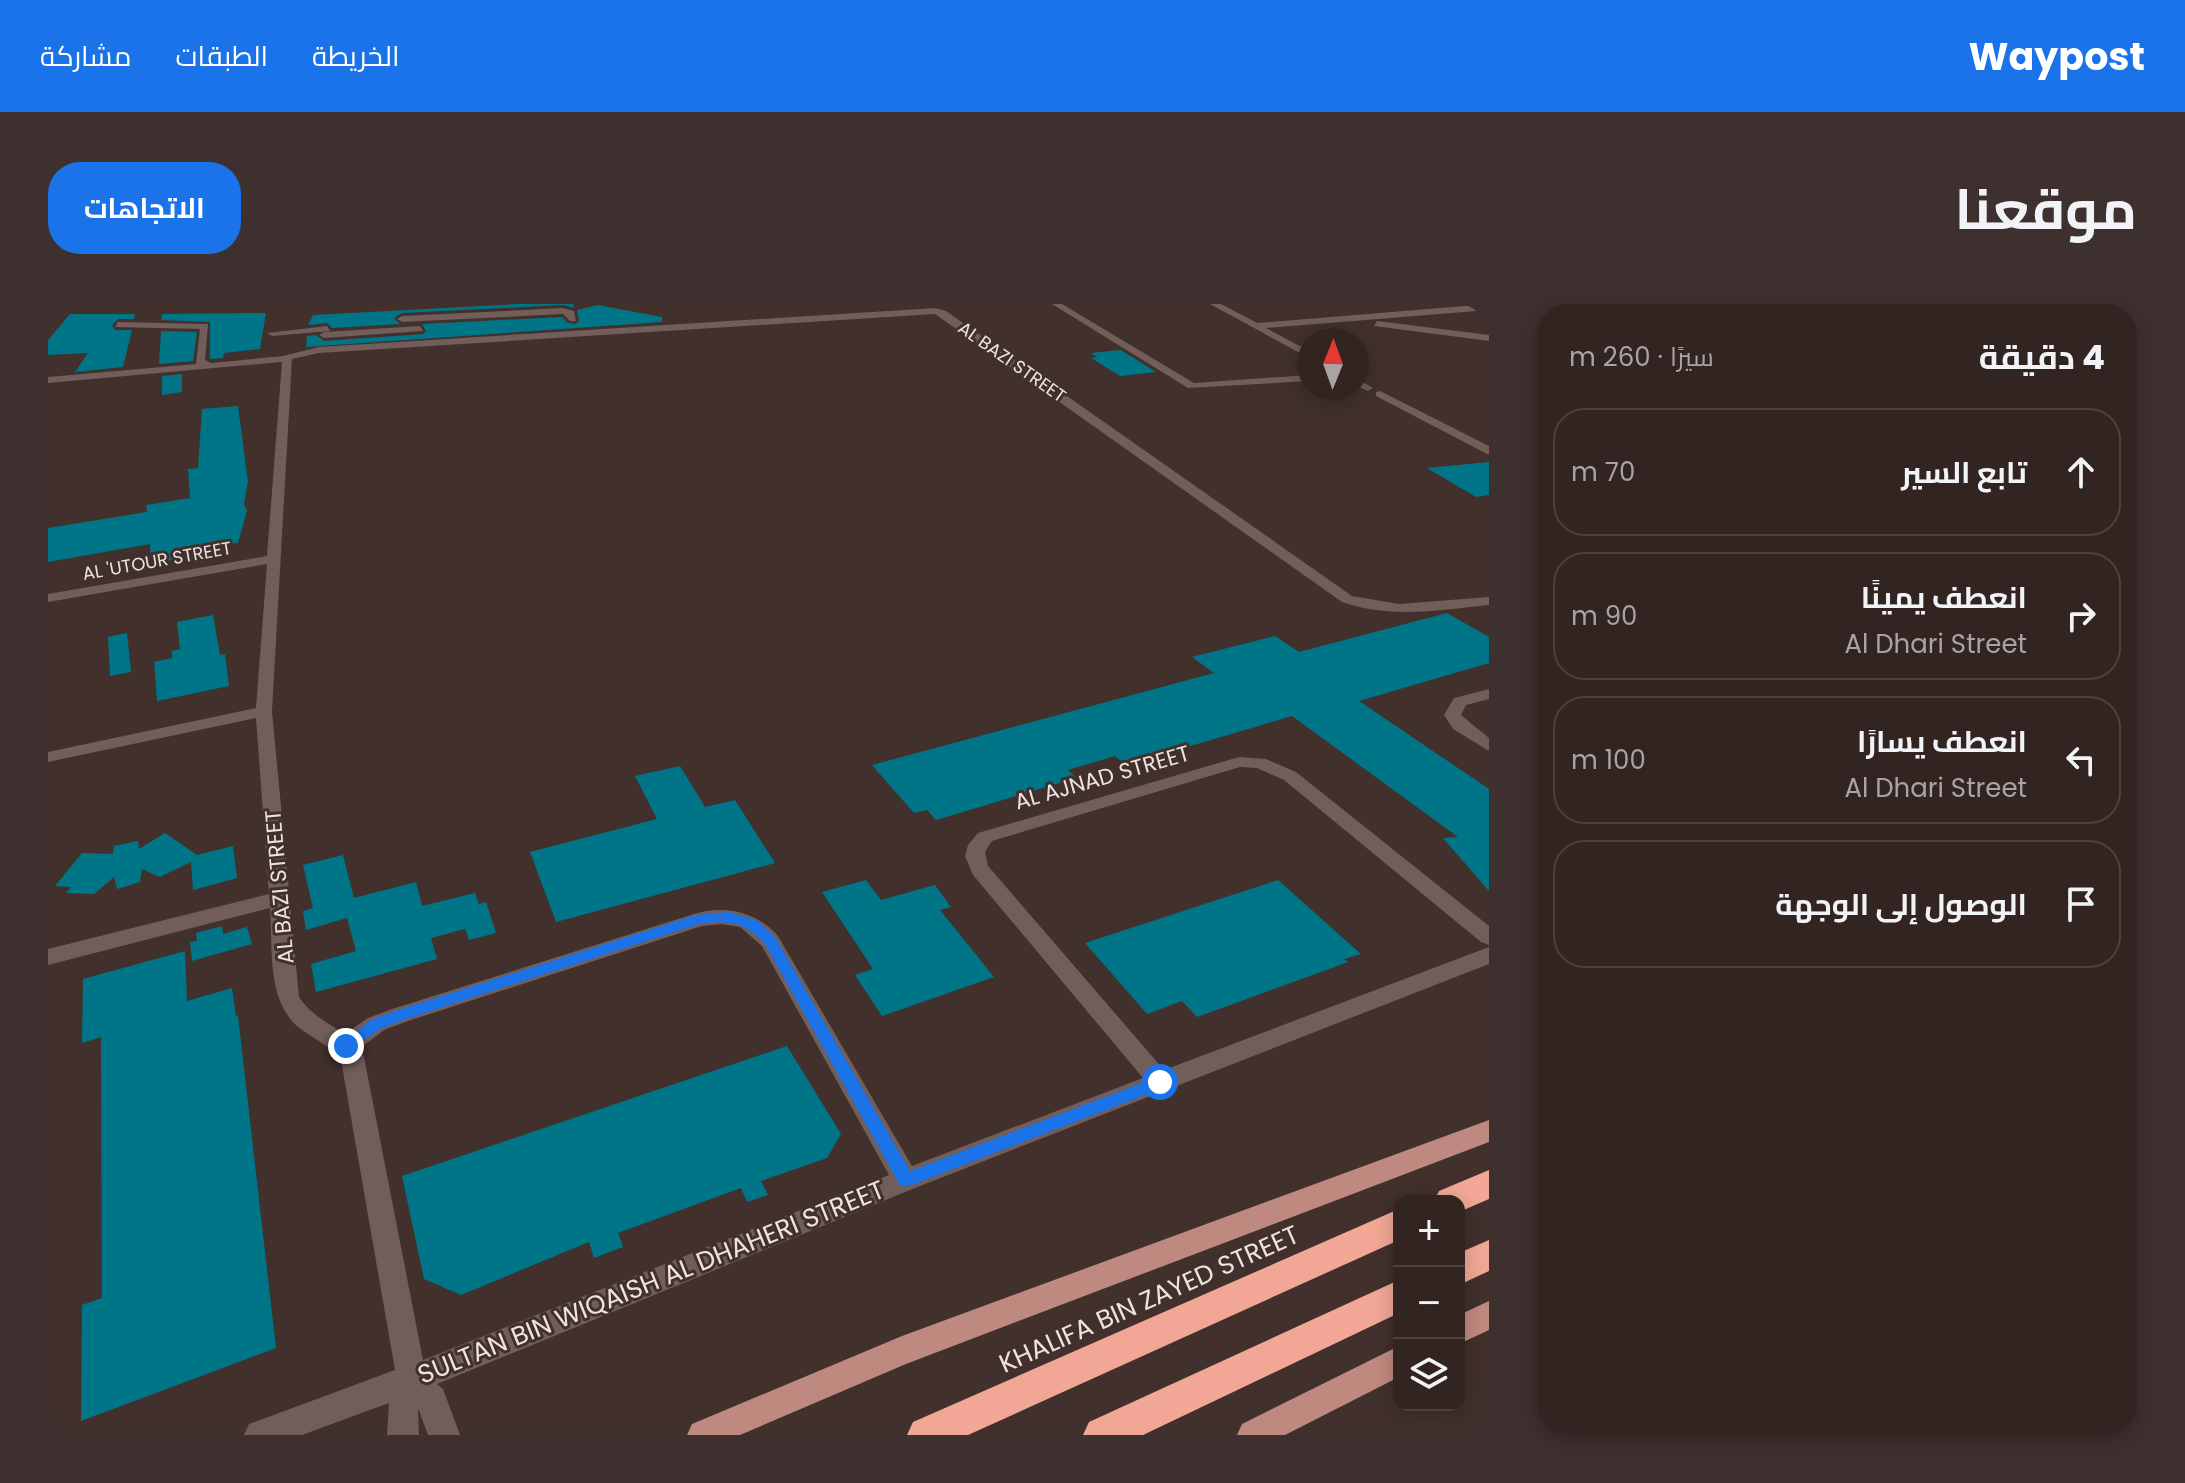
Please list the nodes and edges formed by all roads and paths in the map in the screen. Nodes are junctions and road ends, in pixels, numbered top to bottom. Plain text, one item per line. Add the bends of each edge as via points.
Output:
1 (1056, 304) edge
2 (1214, 304) edge
3 (1489, 307) edge
4 (939, 308) edge
5 (1411, 309) edge
6 (587, 318) dead end
7 (1338, 319) junction
8 (118, 325) dead end
9 (1255, 326) junction
10 (323, 338) junction
11 (1489, 338) edge
12 (270, 347) dead end
13 (1297, 349) edge
14 (286, 359) junction
15 (207, 364) junction
16 (1297, 379) edge
17 (48, 380) edge
18 (1380, 394) dead end
19 (1489, 451) edge
20 (273, 559) junction
21 (48, 598) edge
22 (1489, 601) edge
23 (1489, 694) edge
24 (264, 711) junction
25 (1489, 746) edge
26 (48, 757) edge
27 (280, 898) junction
28 (1489, 937) edge
29 (1489, 955) edge
30 (48, 957) edge
31 (346, 1046) junction
32 (1160, 1082) junction
33 (1489, 1131) edge
34 (906, 1180) junction
35 (1489, 1184) edge
36 (1464, 1195) edge
37 (1393, 1227) edge
38 (1489, 1255) edge
39 (1463, 1267) edge
40 (1393, 1299) edge
41 (1489, 1315) edge
42 (1465, 1327) edge
43 (1393, 1364) edge
44 (412, 1379) junction
45 (1263, 1433) edge
46 (260, 1435) edge
47 (403, 1435) edge
48 (444, 1435) edge
49 (703, 1435) edge
50 (926, 1435) edge
51 (1102, 1435) edge

1 - 16 street via 1192,386
2 - 9 street
3 - 5 street
4 - 10 street, AL BAZI STREET
4 - 22 street, AL BAZI STREET via 1347,599 1388,608
5 - 7 street
6 - 10 street
7 - 9 street
7 - 11 street
8 - 15 street via 205,326 199,355
9 - 13 street
10 - 12 street via 273,328
10 - 14 street, AL BAZI STREET
14 - 15 street, AL BAZI STREET
14 - 20 street, AL BAZI STREET
15 - 17 street, AL BAZI STREET
18 - 19 street
20 - 21 street, AL 'UTOUR STREET
20 - 24 street, AL BAZI STREET
23 - 25 street via 1460,702 1452,715
24 - 26 street
24 - 27 street, AL BAZI STREET
27 - 30 street
27 - 31 street, AL BAZI STREET via 288,998 312,1028
28 - 32 street, AL AJNAD STREET via 1290,776 1260,763 1239,762 985,837 975,848 980,870
29 - 32 street, SULTAN BIN WIQAISH AL DHAHERI STREET
31 - 34 street via 376,1024 400,1015 701,919 742,919 770,941
31 - 44 street via 354,1064
32 - 34 street, SULTAN BIN WIQAISH AL DHAHERI STREET
33 - 49 main road via 902,1351
34 - 44 street, SULTAN BIN WIQAISH AL DHAHERI STREET
35 - 36 highway
37 - 50 highway, KHALIFA BIN ZAYED STREET
38 - 39 highway
40 - 51 highway
41 - 42 main road
43 - 45 main road
44 - 46 street, SULTAN BIN WIQAISH AL DHAHERI STREET
44 - 47 street via 403,1405
44 - 48 street via 432,1400

